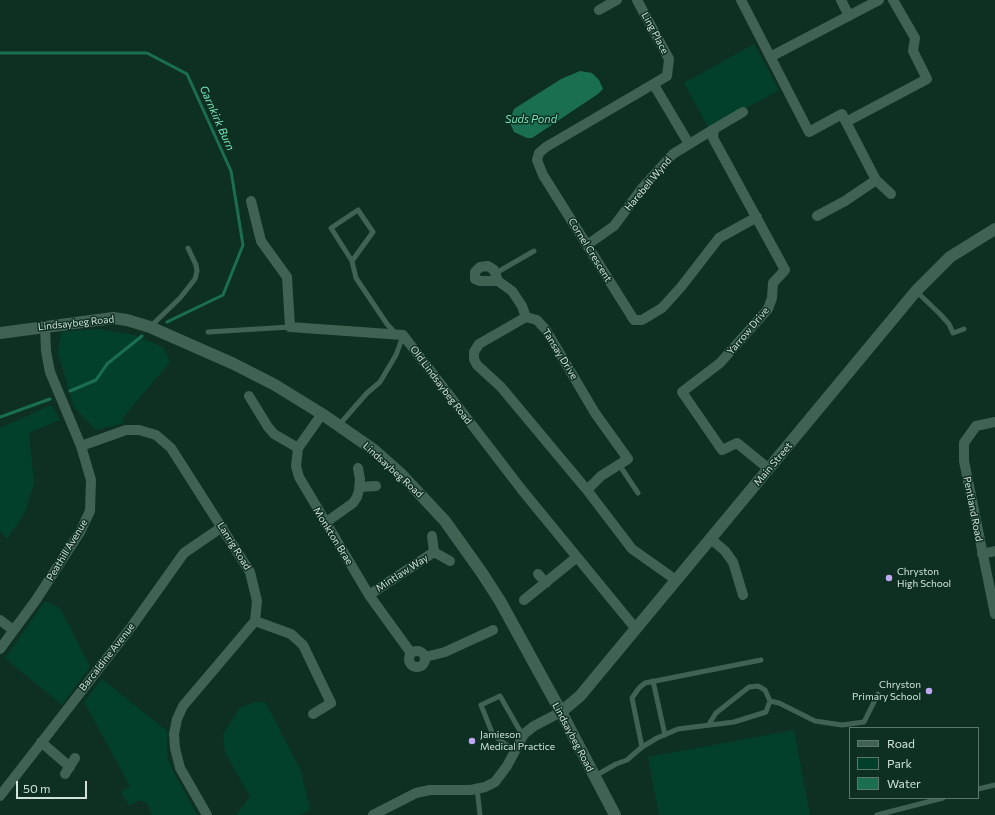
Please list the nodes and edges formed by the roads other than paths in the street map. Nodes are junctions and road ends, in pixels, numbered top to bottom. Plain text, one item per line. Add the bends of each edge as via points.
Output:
1 (617, 0) edge
2 (637, 0) edge
3 (741, 0) edge
4 (840, 0) edge
5 (879, 0) edge
6 (893, 0) edge
7 (599, 10) dead end
8 (849, 16) junction
9 (770, 57) junction
10 (654, 85) junction
11 (743, 112) dead end
12 (846, 122) junction
13 (714, 129) junction
14 (689, 144) junction
15 (876, 180) junction
16 (891, 194) dead end
17 (250, 201) dead end
18 (817, 216) dead end
19 (756, 217) junction
20 (995, 229) edge
21 (587, 245) junction
22 (188, 248) dead end
23 (534, 251) dead end
24 (352, 260) junction
25 (497, 277) joint
26 (916, 291) junction
27 (526, 317) junction
28 (45, 326) junction
29 (150, 326) junction
30 (290, 327) junction
31 (964, 329) dead end
32 (208, 332) dead end
33 (0, 333) edge
34 (400, 335) junction
35 (249, 396) dead end
36 (322, 414) junction
37 (995, 422) edge
38 (339, 425) junction
39 (81, 446) junction
40 (298, 448) junction
41 (620, 466) junction
42 (358, 468) dead end
43 (768, 469) junction
44 (376, 486) dead end
45 (360, 487) junction
46 (587, 490) junction
47 (638, 493) dead end
48 (325, 522) junction
49 (222, 527) junction
50 (432, 536) dead end
51 (711, 539) junction
52 (995, 551) edge
53 (434, 552) junction
54 (982, 554) junction
55 (577, 557) junction
56 (450, 561) dead end
57 (538, 574) dead end
58 (676, 580) junction
59 (546, 583) junction
60 (369, 595) junction
61 (743, 595) dead end
62 (524, 600) dead end
63 (995, 614) edge
64 (0, 620) edge
65 (255, 621) junction
66 (636, 629) junction
67 (14, 630) junction
68 (493, 630) dead end
69 (0, 648) edge
70 (410, 653) junction
71 (425, 656) junction
72 (761, 660) dead end
73 (653, 681) junction
74 (878, 694) dead end
75 (770, 701) junction
76 (561, 712) junction
77 (313, 714) dead end
78 (709, 724) junction
79 (665, 735) junction
80 (523, 736) junction
81 (41, 742) junction
82 (642, 747) junction
83 (515, 751) junction
84 (70, 766) dead end
85 (594, 776) junction
86 (995, 785) edge
87 (477, 788) junction
88 (979, 789) edge
89 (0, 796) edge
90 (939, 799) edge
91 (207, 815) edge
92 (373, 815) edge
93 (480, 815) edge
94 (615, 815) edge
95 (876, 815) edge

1 - 7 street
2 - 10 street, Ling Place via 669,59 667,76
3 - 9 street
4 - 8 street
5 - 8 street
6 - 12 street via 915,38 913,51 927,79
8 - 9 street
9 - 12 street via 809,132 842,114
10 - 14 street
10 - 21 street, Cornel Crescent via 584,124 539,153 537,160 544,175
11 - 13 street
12 - 15 street
13 - 14 street, Harebell Wynd
13 - 19 street, Yarrow Drive via 713,138
14 - 21 street, Harebell Wynd via 673,154 643,187 614,226
15 - 16 street
15 - 18 street
17 - 30 street via 261,240 287,277
19 - 21 street, Cornel Crescent via 719,238 662,308 642,320 634,320
19 - 43 street, Yarrow Drive via 785,270 774,283 768,309 720,363 682,392 722,450 737,443
20 - 26 main road, Main Street via 950,257
22 - 29 lane via 196,266 195,278 180,298
23 - 25 lane
24 - 24 lane via 331,228 358,210 373,232
24 - 34 lane via 356,278 387,324
25 - 27 street via 517,297
26 - 31 lane via 949,324 953,333
26 - 43 main road, Main Street
27 - 41 street, Tansay Drive via 537,320 546,330 595,413 628,459
27 - 46 street via 479,344 474,352 474,359 477,365 500,386
28 - 29 main road, Lindsaybeg Road via 113,318
28 - 33 main road, Lindsaybeg Road
28 - 39 street, Peathill Avenue via 50,372
29 - 36 main road, Lindsaybeg Road via 234,364
30 - 32 lane
30 - 34 street
34 - 38 lane via 396,355 380,382
34 - 55 street, Old Lindsaybeg Road
35 - 40 street via 274,434
36 - 38 main road, Lindsaybeg Road
36 - 40 street
37 - 54 street, Pentland Road via 976,426 964,443 964,460
38 - 76 main road, Lindsaybeg Road via 374,450 402,475 445,521 500,601
39 - 49 street, Lanrig Road via 126,430 139,430 156,435 171,448
39 - 67 street, Peathill Avenue via 91,480 90,511 76,538
40 - 48 street, Monkton Brae via 296,466 299,477
41 - 46 street via 601,476
41 - 47 lane
42 - 45 street
43 - 51 main road, Main Street
44 - 45 street
45 - 48 street via 352,503
46 - 58 street via 632,549
48 - 60 street, Monkton Brae
49 - 65 street, Lanrig Road via 250,572 257,601
49 - 81 street, Barcaldine Avenue via 184,553 132,626
50 - 53 street, Mintlaw Way
51 - 58 main road, Main Street
51 - 61 street via 733,562
52 - 54 street
53 - 56 street, Mintlaw Way
53 - 60 street, Mintlaw Way
54 - 63 street, Pentland Road
55 - 59 street
55 - 66 street, Old Lindsaybeg Road
57 - 59 street
58 - 66 main road, Main Street
59 - 62 street
60 - 70 street, Monkton Brae
64 - 67 street
65 - 77 street via 291,634 303,645 331,702
65 - 91 street via 183,706 177,719 174,734 180,768
66 - 76 main road, Main Street via 577,700
67 - 69 street, Peathill Avenue
68 - 71 street via 445,652
70 - 71 street via 418,651
70 - 71 street, Monkton Brae via 409,663 416,668 424,663
72 - 73 lane
73 - 79 lane
73 - 82 lane via 645,683 632,698
74 - 75 lane via 864,722 842,726 815,721
75 - 78 lane via 766,712 734,722
75 - 78 lane via 766,690 758,686 749,687 716,713
76 - 80 street via 534,726
76 - 85 main road, Lindsaybeg Road
78 - 79 lane via 678,729
79 - 82 lane
80 - 83 street
80 - 83 lane via 500,696 481,705 493,735
81 - 84 street
81 - 89 street, Barcaldine Avenue
82 - 85 lane via 626,760
83 - 87 street via 495,782
85 - 94 main road, Lindsaybeg Road
86 - 88 lane
87 - 92 street via 416,793
87 - 93 lane
90 - 95 lane

